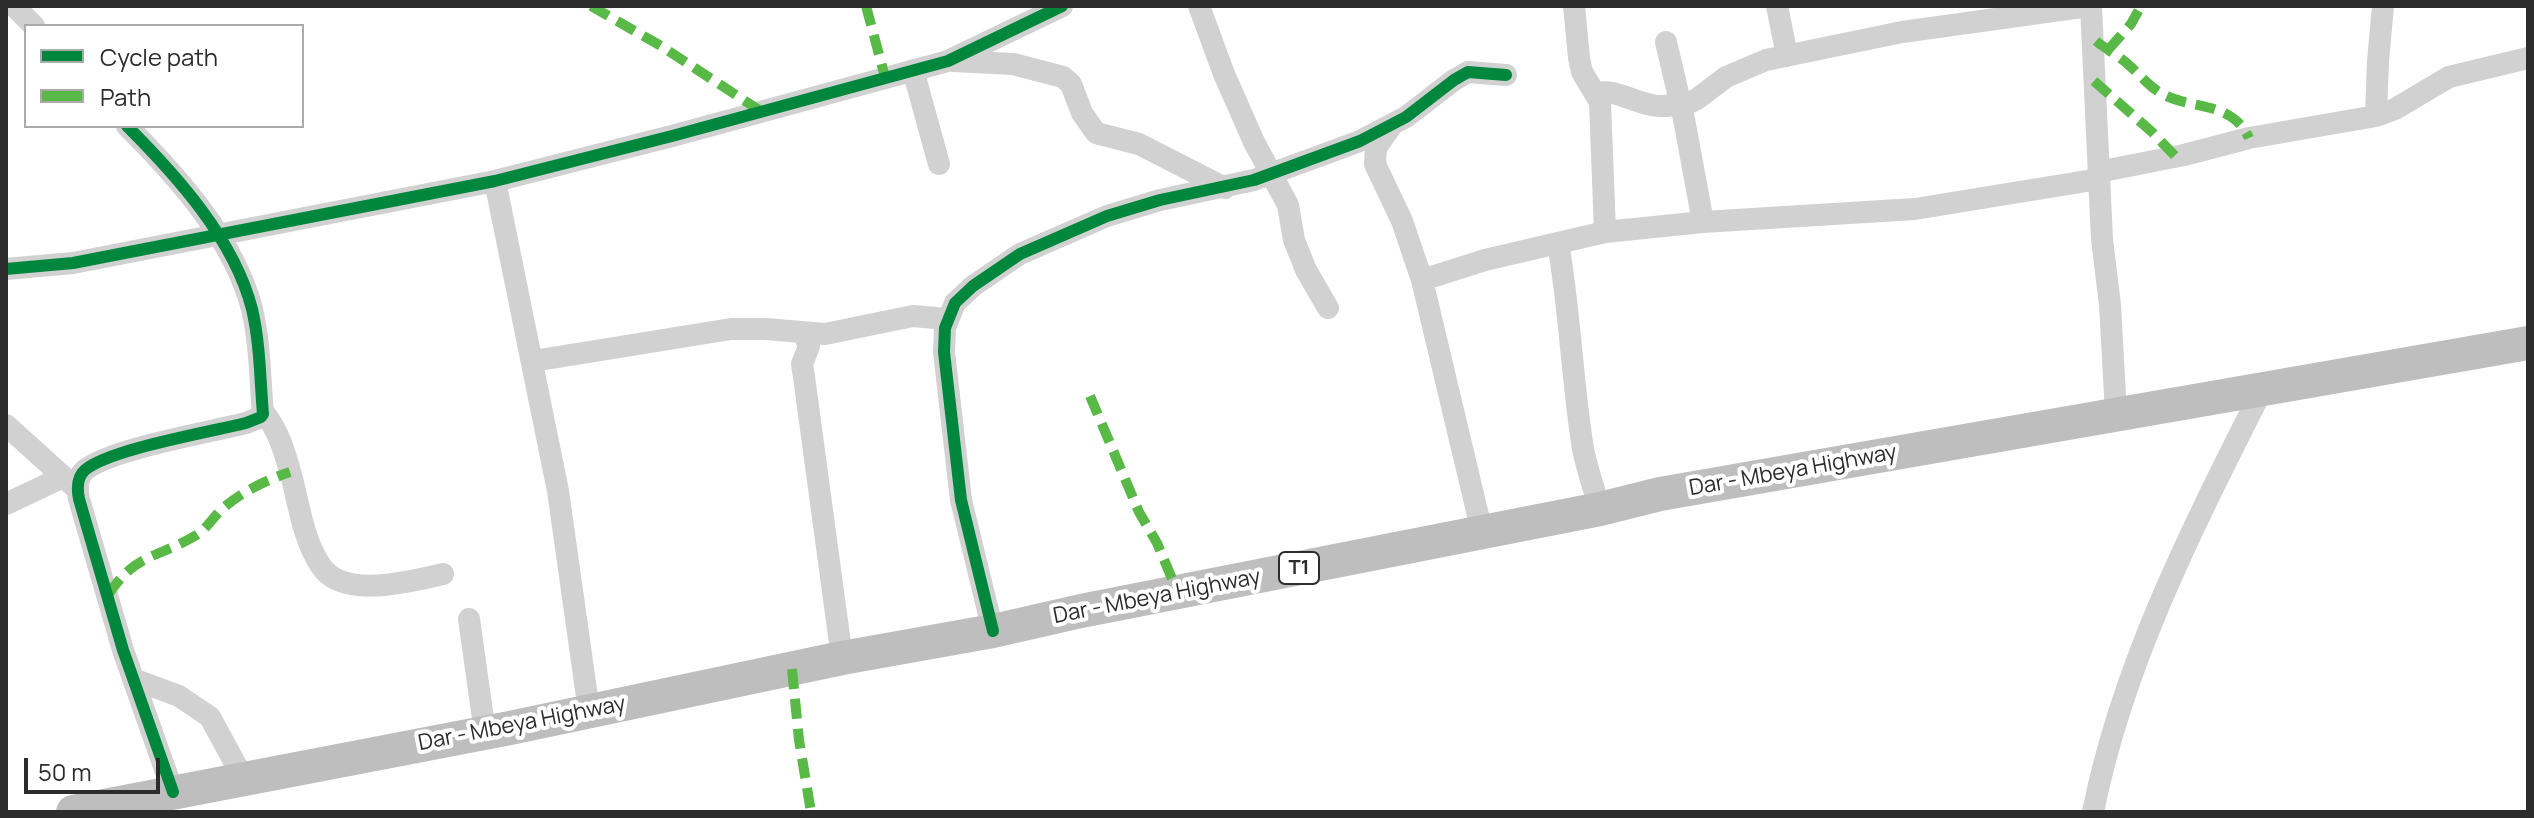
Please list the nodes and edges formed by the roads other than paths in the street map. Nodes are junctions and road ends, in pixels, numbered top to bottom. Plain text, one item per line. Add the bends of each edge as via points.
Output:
1 (14, 6) edge
2 (1062, 6) edge
3 (1199, 6) edge
4 (1574, 6) edge
5 (1777, 6) edge
6 (2090, 6) edge
7 (2102, 6) edge
8 (2383, 6) edge
9 (32, 24) edge
10 (1666, 42) dead end
11 (1787, 56) junction
12 (2093, 57) junction
13 (2528, 58) edge
14 (948, 61) junction
15 (913, 70) junction
16 (1506, 75) dead end
17 (1596, 93) junction
18 (1681, 105) junction
19 (2376, 116) junction
20 (1393, 124) junction
21 (129, 128) edge
22 (939, 164) dead end
23 (1272, 172) junction
24 (2099, 176) junction
25 (495, 181) junction
26 (1225, 188) junction
27 (1703, 222) junction
28 (1605, 232) junction
29 (216, 234) junction
30 (1558, 243) junction
31 (6, 269) edge
32 (1422, 280) junction
33 (1328, 308) dead end
34 (947, 319) junction
35 (804, 334) junction
36 (2528, 343) edge
37 (533, 361) junction
38 (2262, 390) junction
39 (263, 411) junction
40 (2116, 413) junction
41 (6, 425) edge
42 (70, 483) junction
43 (6, 504) edge
44 (1600, 509) junction
45 (1482, 532) junction
46 (443, 574) dead end
47 (469, 619) dead end
48 (993, 631) junction
49 (842, 658) junction
50 (133, 679) junction
51 (589, 711) junction
52 (485, 733) junction
53 (243, 778) junction
54 (173, 792) junction
55 (73, 812) edge
56 (2093, 812) edge

1 - 9 street
2 - 14 street
3 - 23 street via 1224,74
4 - 17 street via 1579,58
5 - 11 street
6 - 11 street via 1902,32
6 - 12 street
7 - 12 street
8 - 19 street
10 - 18 street
11 - 18 street via 1734,73
12 - 24 street
13 - 19 street via 2449,77
14 - 15 street
14 - 26 street via 1013,64 1063,77 1096,133 1139,144
15 - 22 street
15 - 25 street
16 - 20 street via 1468,72
17 - 18 street via 1609,91 1657,106
17 - 28 street via 1602,114
18 - 27 street
19 - 24 street via 2261,135
20 - 23 street
20 - 32 street via 1376,148 1375,164
21 - 29 street
23 - 26 street
23 - 33 street via 1288,205 1306,270
24 - 27 street via 1915,209
24 - 40 street
25 - 29 street
25 - 37 street
26 - 34 street via 1137,206 1020,254 962,296
27 - 28 street
28 - 30 street
29 - 31 street via 73,263
29 - 39 street via 240,274 253,313
30 - 32 street
30 - 44 street via 1584,453
32 - 45 street
34 - 35 street via 913,316 839,333
34 - 48 street via 944,352 961,500
35 - 37 street via 731,329
35 - 49 street via 809,346 802,364
36 - 38 highway, Dar - Mbeya Highway / T1
37 - 51 street via 558,491
38 - 40 highway, Dar - Mbeya Highway / T1
38 - 56 street via 2162,595 2120,711
39 - 42 street via 246,423 108,459
39 - 46 street via 281,439 304,525 328,574 350,583 391,585
40 - 44 highway, Dar - Mbeya Highway / T1
41 - 42 street
42 - 43 street
42 - 50 street
44 - 45 highway, Dar - Mbeya Highway / T1
45 - 48 highway, Dar - Mbeya Highway / T1
47 - 52 street
48 - 49 highway, Dar - Mbeya Highway / T1
49 - 51 highway, Dar - Mbeya Highway / T1
50 - 53 street via 179,696 210,717
50 - 54 street
51 - 52 highway, Dar - Mbeya Highway / T1
52 - 53 highway, Dar - Mbeya Highway / T1
53 - 54 highway, Dar - Mbeya Highway / T1
54 - 55 highway, Dar - Mbeya Highway / T1

